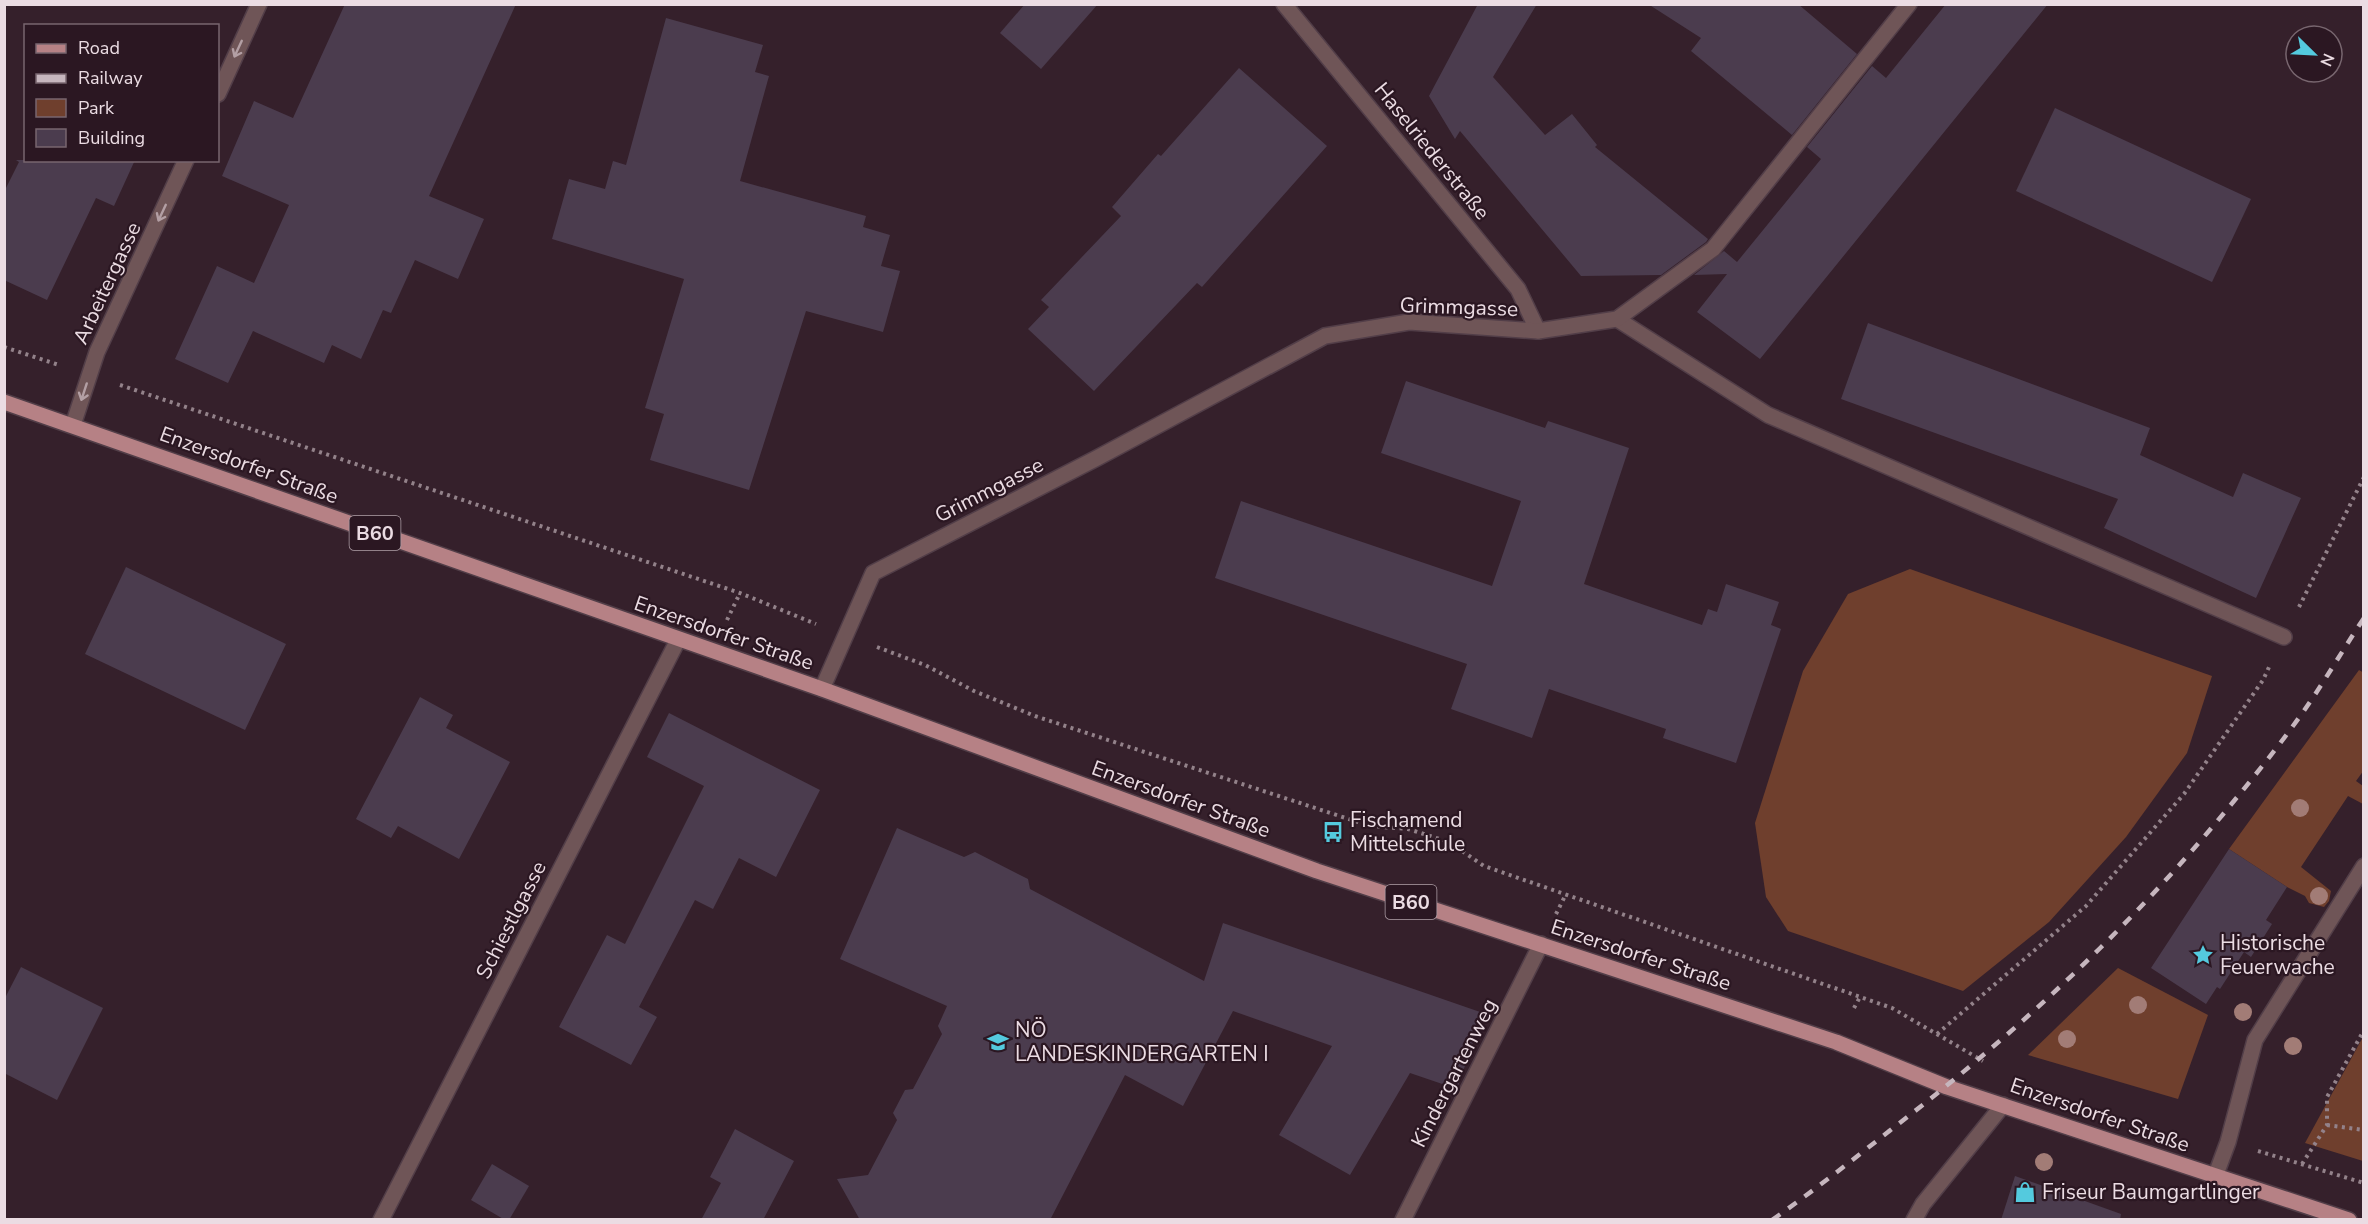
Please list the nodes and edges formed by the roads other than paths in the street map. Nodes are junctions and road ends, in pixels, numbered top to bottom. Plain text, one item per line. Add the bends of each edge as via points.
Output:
1 (259, 4) edge
2 (1284, 4) edge
3 (1909, 4) edge
4 (219, 92) edge
5 (185, 162) edge
6 (1617, 319) junction
7 (1538, 332) junction
8 (4, 402) edge
9 (73, 425) junction
10 (2284, 637) road end
11 (678, 640) junction
12 (822, 689) junction
13 (2364, 866) edge
14 (1541, 945) junction
15 (2003, 1105) junction
16 (2215, 1177) junction
17 (381, 1220) edge
18 (1403, 1220) edge
19 (1914, 1220) edge
20 (2349, 1220) edge

1 -> 4 street
2 - 7 street, Haselriederstraße via 1518,289
3 - 6 street, Grimmgasse via 1713,249
5 -> 9 street, Arbeitergasse via 97,352
6 - 7 street, Grimmgasse
6 - 10 street via 1768,415
7 - 12 street, Grimmgasse via 1409,322 1325,336 873,573
8 - 9 main road, Enzersdorfer Straße / B60
9 - 11 main road, Enzersdorfer Straße / B60
11 - 12 main road, Enzersdorfer Straße / B60
11 - 17 street, Schiestlgasse
12 - 14 main road, Enzersdorfer Straße / B60 via 1317,871
13 - 16 street via 2255,1040
14 - 15 main road, Enzersdorfer Straße / B60 via 1836,1042
14 - 18 street, Kindergartenweg
15 - 16 main road, Enzersdorfer Straße / B60
15 - 19 street
16 - 20 main road, Enzersdorfer Straße / B60

